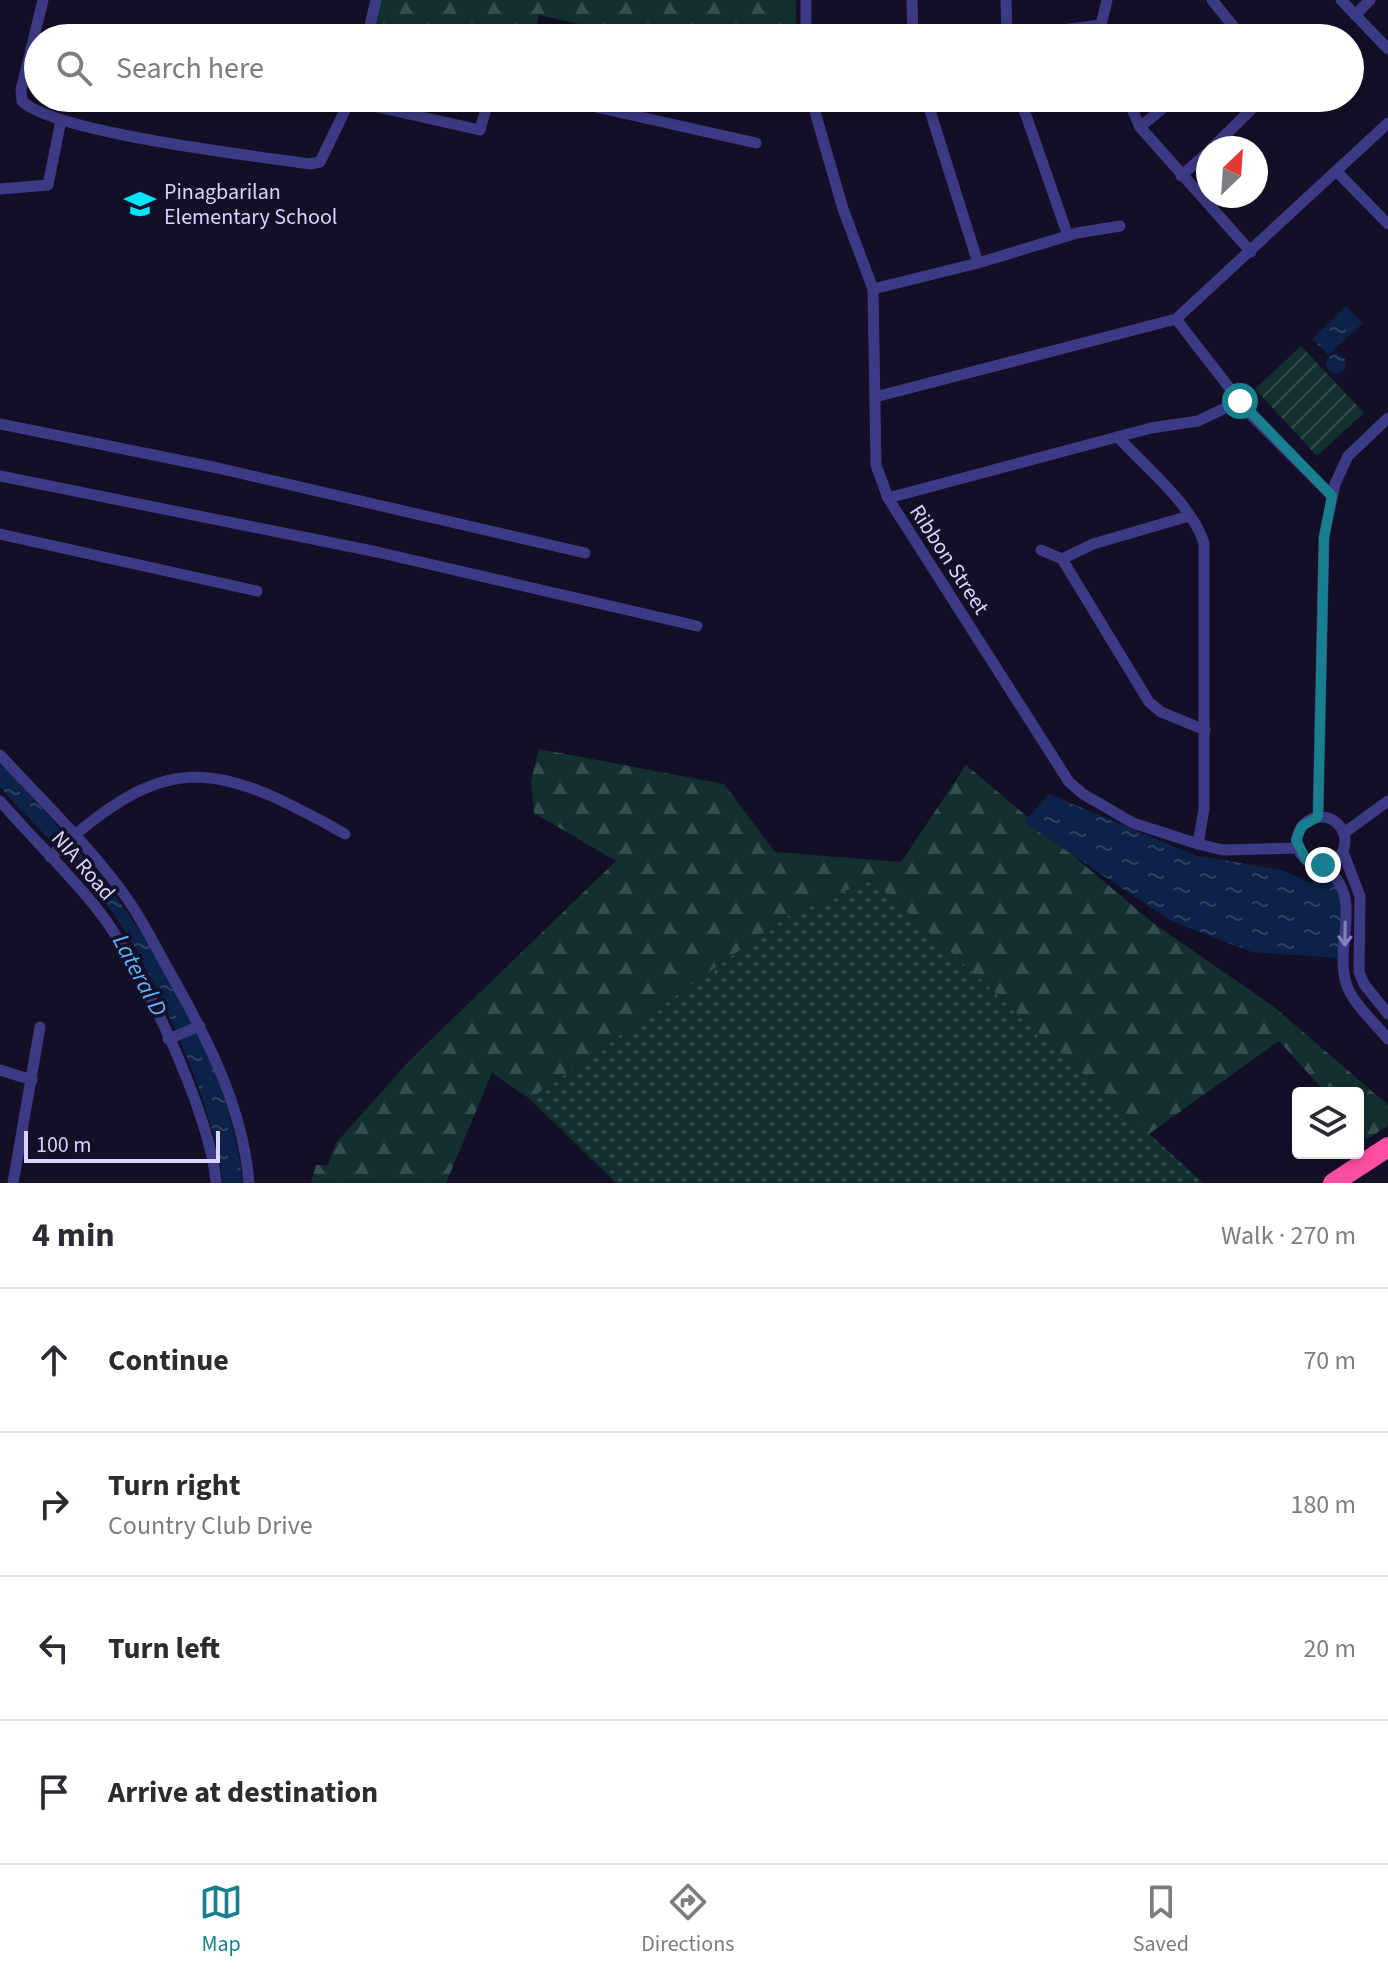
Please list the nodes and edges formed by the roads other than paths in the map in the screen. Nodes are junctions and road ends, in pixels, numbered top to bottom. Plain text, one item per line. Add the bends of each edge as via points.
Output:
1 (43, 0) edge
2 (376, 0) edge
3 (806, 0) edge
4 (912, 0) edge
5 (1006, 0) edge
6 (1107, 0) edge
7 (1341, 0) edge
8 (1370, 0) edge
9 (1196, 1) edge
10 (1212, 1) edge
11 (1355, 15) junction
12 (37, 24) edge
13 (370, 24) edge
14 (806, 24) edge
15 (913, 24) edge
16 (1007, 24) edge
17 (1101, 24) edge
18 (1231, 24) edge
19 (1364, 24) edge
20 (1364, 24) edge
21 (1388, 49) edge
22 (24, 78) edge
23 (24, 103) edge
24 (40, 112) edge
25 (345, 112) edge
26 (398, 112) edge
27 (486, 112) edge
28 (618, 112) edge
29 (815, 112) edge
30 (930, 112) edge
31 (1025, 112) edge
32 (1133, 112) edge
33 (1158, 112) edge
34 (1249, 112) edge
35 (61, 120) junction
36 (1388, 123) edge
37 (1140, 127) junction
38 (1224, 136) edge
39 (756, 143) dead end
40 (1196, 163) edge
41 (1337, 172) junction
42 (1181, 176) junction
43 (0, 189) edge
44 (1388, 224) edge
45 (1120, 226) dead end
46 (1068, 236) junction
47 (1251, 252) junction
48 (978, 263) junction
49 (873, 289) junction
50 (1176, 319) junction
51 (875, 397) junction
52 (1240, 401) junction
53 (1388, 418) edge
54 (0, 424) edge
55 (1118, 437) junction
56 (0, 476) edge
57 (1332, 496) junction
58 (888, 498) junction
59 (1189, 516) junction
60 (0, 534) edge
61 (1041, 550) dead end
62 (585, 553) dead end
63 (1062, 559) junction
64 (257, 591) dead end
65 (697, 626) dead end
66 (1205, 730) junction
67 (0, 755) edge
68 (0, 801) edge
69 (1388, 801) edge
70 (1318, 817) junction
71 (1344, 833) junction
72 (345, 834) dead end
73 (72, 837) junction
74 (1198, 844) junction
75 (1298, 848) junction
76 (1343, 852) junction
77 (54, 853) junction
78 (1323, 865) junction
79 (1388, 1014) edge
80 (40, 1027) dead end
81 (197, 1027) junction
82 (172, 1037) junction
83 (1388, 1039) edge
84 (0, 1070) edge
85 (32, 1080) junction
86 (1388, 1147) edge
87 (0, 1175) edge
88 (14, 1180) edge
89 (216, 1183) edge
90 (249, 1183) edge
91 (1333, 1183) edge

1 - 12 street
2 - 13 street
3 - 14 street
4 - 15 street
5 - 16 street
6 - 17 street
7 - 11 street
8 - 11 street
9 - 10 street
10 - 18 street
11 - 20 street
19 - 21 street
22 - 23 street
24 - 35 street
25 - 35 street via 320,162 310,164
26 - 27 street via 472,131 480,130
28 - 39 street
29 - 49 street, Ribbon Street
30 - 48 street
31 - 46 street
32 - 37 street
33 - 37 street
34 - 38 street
35 - 43 street via 48,185
36 - 41 street
37 - 42 street
40 - 42 street
41 - 44 street
41 - 47 street
42 - 47 street
45 - 46 street
46 - 48 street
47 - 50 street
48 - 49 street
49 - 51 street, Ribbon Street
50 - 51 street
50 - 52 street
51 - 58 street, Ribbon Street via 876,465
52 - 55 street via 1198,421
52 - 57 street
53 - 57 street via 1348,456
54 - 62 street
55 - 58 street
55 - 59 street
56 - 65 street via 391,555
57 - 70 street via 1324,537
58 - 74 street, Ribbon Street via 1069,782 1133,823
59 - 63 street via 1093,544
59 - 66 street via 1204,543
60 - 64 street
61 - 63 street
63 - 66 street via 1149,702
66 - 74 street
67 - 73 street
68 - 77 street, NIA Road
69 - 71 street
70 - 71 street via 1330,818
70 - 75 street via 1302,826
71 - 76 street
72 - 73 street via 252,788 203,776 173,776 114,803
73 - 77 street
73 - 81 street via 137,911
74 - 75 street, Ribbon Street via 1223,850
75 - 78 street via 1307,861
76 - 78 street
76 - 79 street via 1360,896 1359,972
77 - 82 street, NIA Road via 109,925
78 -> 83 street via 1338,877 1345,893 1346,983
80 - 85 street
81 - 82 street
81 - 90 street via 236,1113
82 - 89 street, NIA Road via 210,1142
84 - 85 street
85 - 88 street
86 - 91 highway
87 - 88 street

